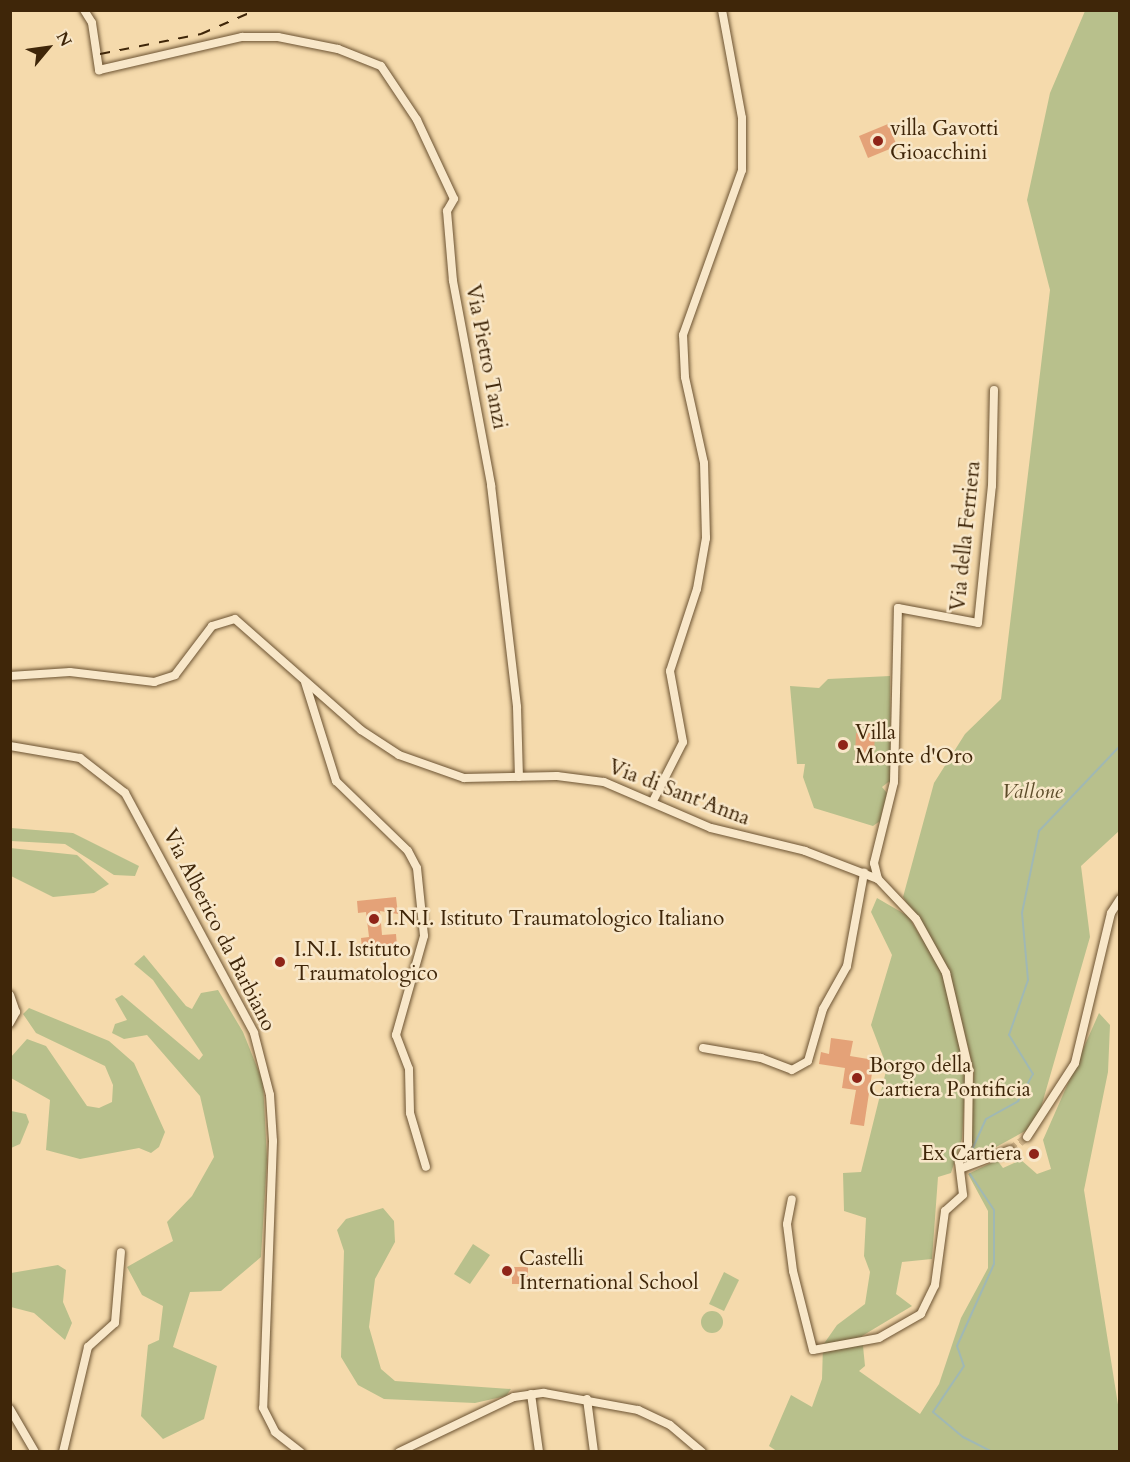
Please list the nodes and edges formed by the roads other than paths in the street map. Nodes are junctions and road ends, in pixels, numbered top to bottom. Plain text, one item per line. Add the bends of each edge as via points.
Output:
1 (84, 10) edge
2 (722, 10) edge
3 (994, 390) dead end
4 (10, 676) edge
5 (305, 680) junction
6 (10, 746) edge
7 (519, 777) junction
8 (653, 801) junction
9 (864, 873) junction
10 (878, 879) junction
11 (1119, 899) edge
12 (10, 995) edge
13 (10, 1023) edge
14 (703, 1048) dead end
15 (1028, 1137) tunnel mouth
16 (1010, 1150) tunnel mouth
17 (426, 1167) dead end
18 (962, 1168) junction
19 (792, 1199) dead end
20 (121, 1252) dead end
21 (531, 1394) junction
22 (587, 1399) junction
23 (10, 1409) edge
24 (35, 1452) edge
25 (63, 1452) edge
26 (301, 1452) edge
27 (399, 1452) edge
28 (539, 1452) edge
29 (594, 1452) edge
30 (702, 1452) edge

1 - 7 street, Via Pietro Tanzi via 91,21 101,71 236,38 278,38 338,49 381,66 417,120 454,198 447,210 453,281 491,485 517,706
2 - 8 street via 742,118 742,166 683,335 685,377 704,463 706,538 697,589 670,669 684,742
3 - 10 street, Via della Ferriera via 992,486 978,623 898,608 894,782 874,863
4 - 5 street, Via di Sant'Anna via 70,672 154,682 175,675 212,626 235,619
5 - 7 street, Via di Sant'Anna via 399,755 464,778
5 - 17 street via 336,781 408,851 417,868 424,936 396,1035 409,1069 410,1113
6 - 26 street, Via Alberico da Barbiano via 80,758 125,793 254,1033 270,1095 273,1141 262,1408 275,1432
7 - 8 street, Via di Sant'Anna via 587,779
8 - 9 street, Via di Sant'Anna via 731,836 805,851
9 - 10 street, Via di Sant'Anna
9 - 14 street via 847,966 823,1009 808,1061 792,1070 761,1058
10 - 18 street, Via di Sant'Anna via 916,919 946,973 969,1070
11 - 15 street via 1111,913 1075,1063
12 - 13 street via 16,1012
16 - 18 street
18 - 19 street, Via di Sant'Anna via 963,1195 945,1211 935,1285 921,1314 879,1338 813,1350 793,1271 787,1224
20 - 25 street via 114,1326 88,1347
21 - 22 street
21 - 27 street
21 - 28 street
22 - 29 street
22 - 30 street via 654,1416
23 - 24 street

